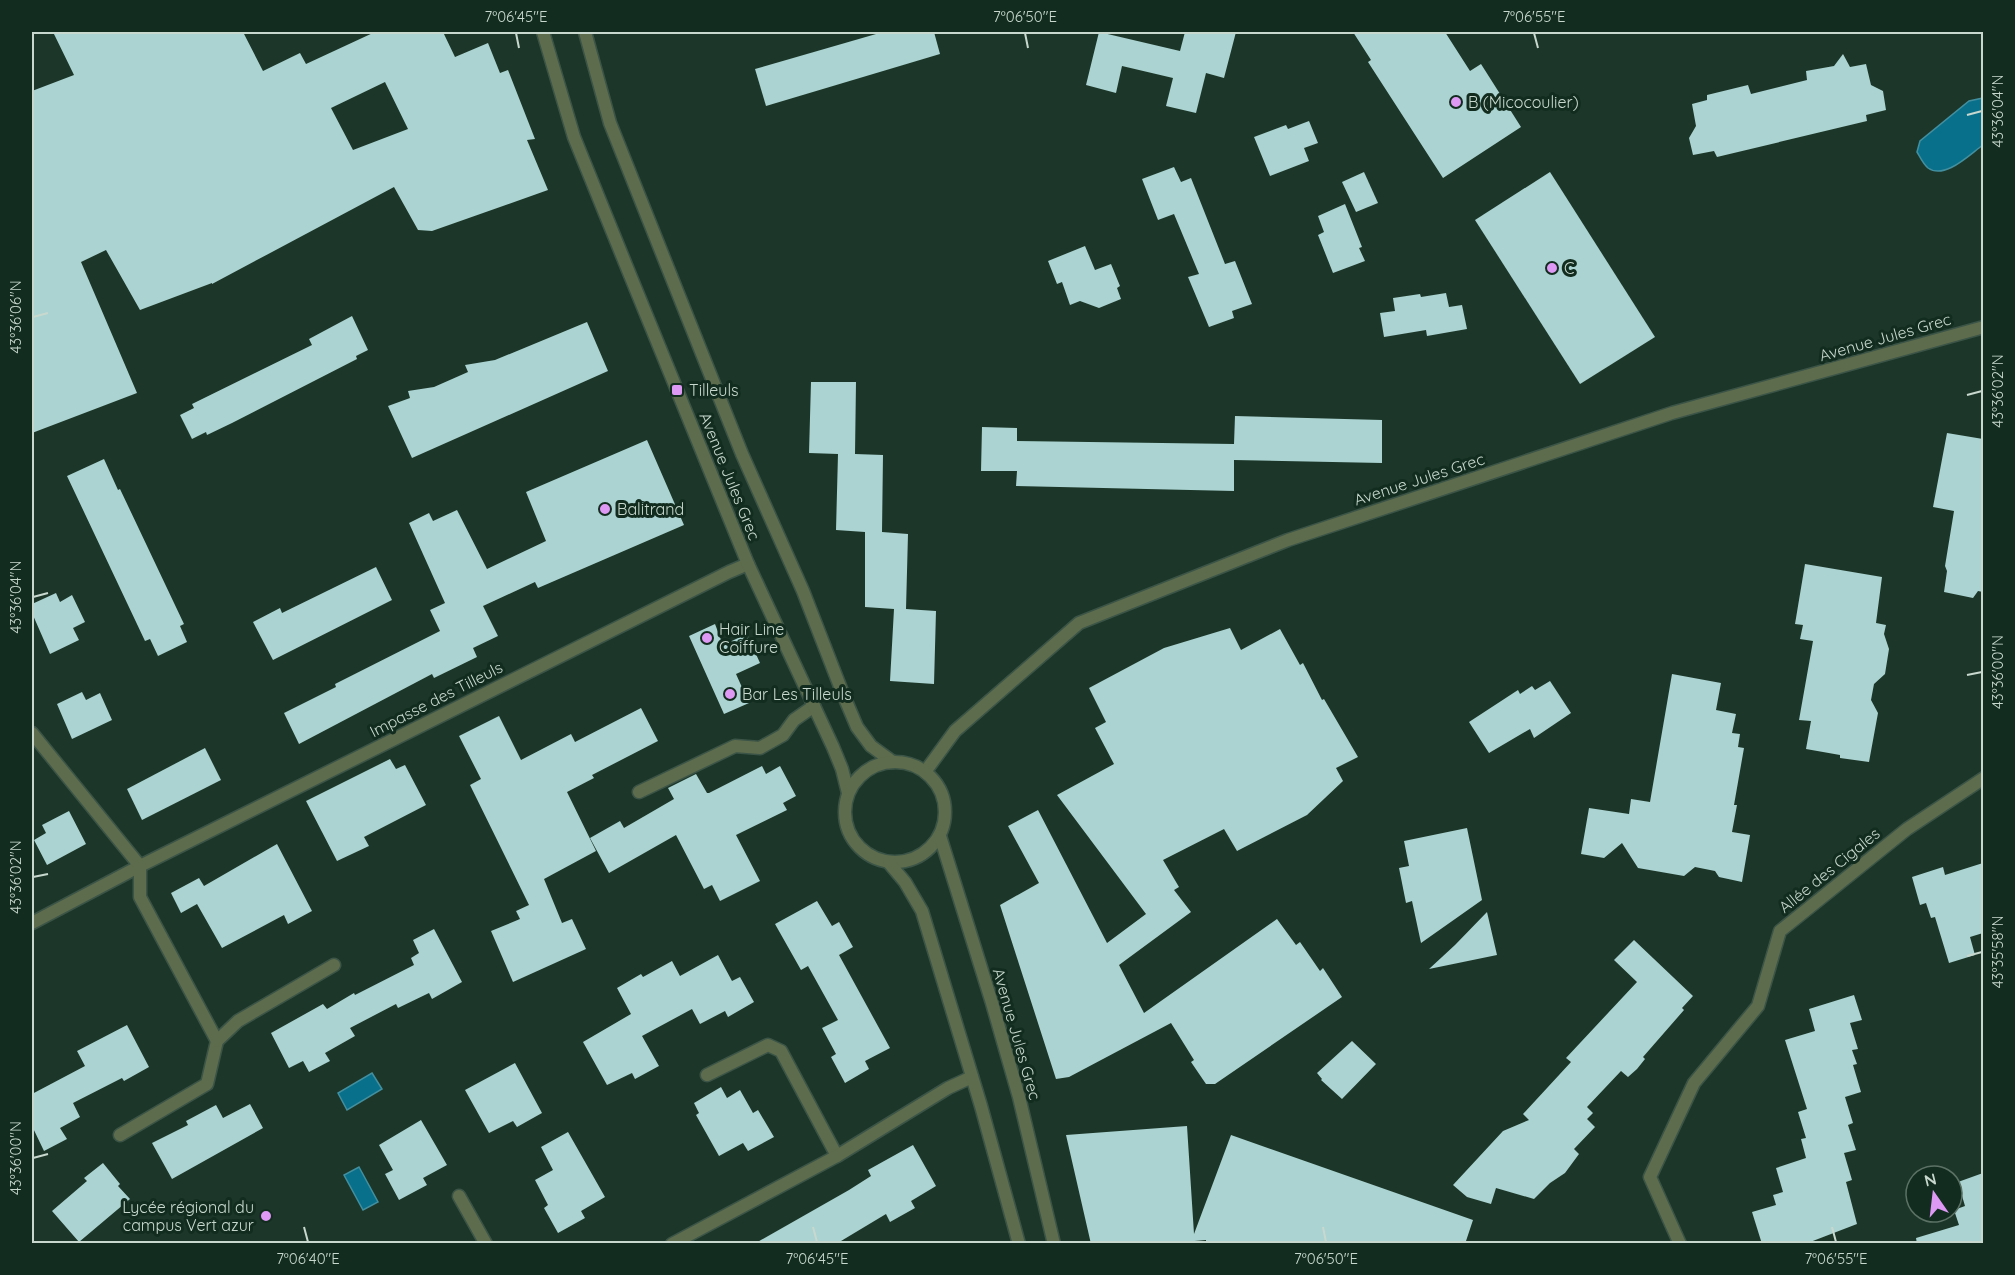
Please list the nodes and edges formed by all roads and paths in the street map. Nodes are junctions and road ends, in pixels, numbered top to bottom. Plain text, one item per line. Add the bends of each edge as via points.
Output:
1 (543, 32) edge
2 (585, 32) edge
3 (1983, 327) edge
4 (748, 564) junction
5 (814, 706) junction
6 (32, 733) edge
7 (893, 762) junction
8 (925, 772) junction
9 (1983, 778) edge
10 (639, 792) dead end
11 (848, 793) junction
12 (940, 836) junction
13 (888, 863) junction
14 (140, 866) junction
15 (32, 923) edge
16 (334, 964) dead end
17 (218, 1041) junction
18 (707, 1076) dead end
19 (972, 1077) junction
20 (120, 1135) dead end
21 (837, 1156) junction
22 (459, 1196) dead end
23 (486, 1244) edge
24 (672, 1244) edge
25 (1019, 1244) edge
26 (1054, 1244) edge
27 (1680, 1244) edge

1 - 4 street, Avenue Jules Grec via 574,137
2 - 7 street, Avenue Jules Grec via 610,123 742,454 803,591 857,727 871,746
3 - 8 street, Avenue Jules Grec via 1672,413 1288,540 1079,624 955,730
4 - 5 street, Avenue Jules Grec
4 - 14 street, Impasse des Tilleuls
5 - 10 street via 794,720 783,735 760,747 735,746
5 - 11 street, Avenue Jules Grec via 842,769
6 - 14 street
7 - 8 street via 910,764
7 - 11 street via 874,766 858,777
8 - 12 street via 944,801 945,819
9 - 27 street, Allée des Cigales via 1907,829 1780,931 1758,1006 1694,1083 1650,1176
11 - 13 street via 844,811 851,838 871,858
12 - 13 street via 927,852 909,861
12 - 26 street, Avenue Jules Grec via 1019,1097
13 - 19 street via 922,911
14 - 15 street, Impasse des Tilleuls
14 - 17 street via 140,897
16 - 17 street via 238,1021
17 - 20 street via 207,1084
18 - 21 street via 768,1045 781,1051
19 - 21 street
19 - 25 street
21 - 24 street
22 - 23 street

